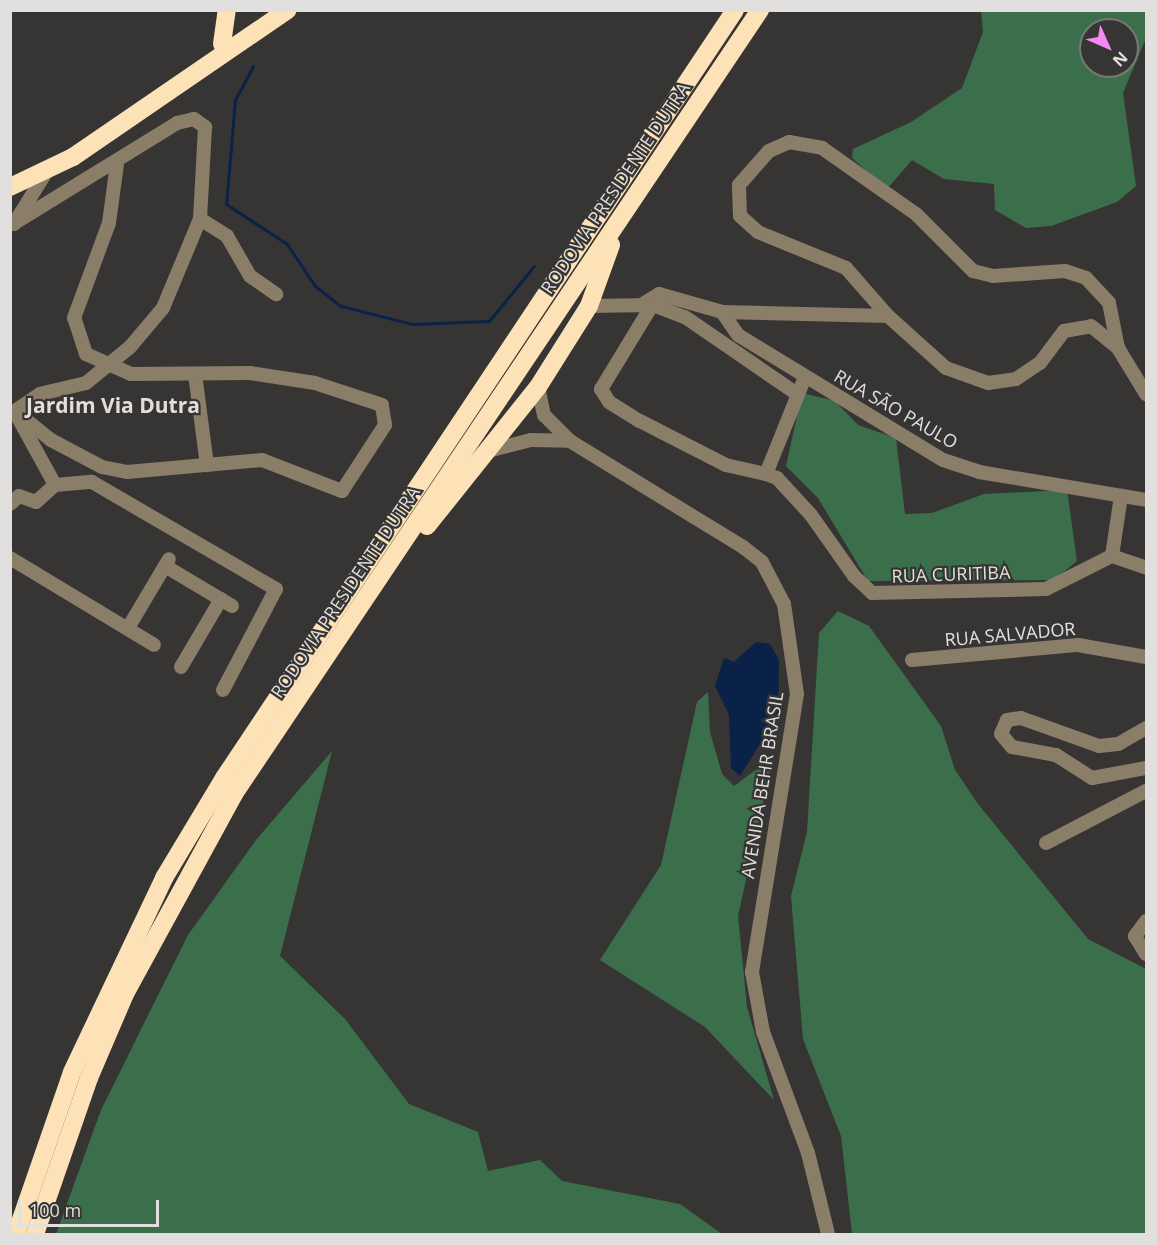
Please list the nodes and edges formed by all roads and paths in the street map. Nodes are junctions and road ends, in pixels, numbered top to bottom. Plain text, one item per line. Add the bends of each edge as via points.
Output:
1 (227, 10) edge
2 (270, 10) edge
3 (288, 10) edge
4 (735, 10) edge
5 (760, 10) edge
6 (222, 44) junction
7 (117, 164) junction
8 (49, 168) junction
9 (10, 178) edge
10 (10, 187) edge
11 (628, 207) junction
12 (200, 219) junction
13 (11, 226) edge
14 (276, 294) dead end
15 (652, 301) junction
16 (589, 306) junction
17 (722, 312) junction
18 (888, 316) junction
19 (717, 338) junction
20 (1118, 348) junction
21 (109, 367) junction
22 (195, 374) junction
23 (805, 377) junction
24 (538, 387) junction
25 (797, 394) junction
26 (1146, 394) edge
27 (13, 408) edge
28 (570, 441) junction
29 (492, 450) junction
30 (207, 465) junction
31 (766, 474) junction
32 (55, 485) junction
33 (1121, 496) junction
34 (1146, 500) edge
35 (10, 504) edge
36 (1112, 556) junction
37 (10, 558) edge
38 (392, 565) junction
39 (1146, 568) edge
40 (128, 628) junction
41 (154, 645) dead end
42 (1146, 657) edge
43 (912, 660) dead end
44 (181, 667) dead end
45 (223, 690) dead end
46 (1146, 728) edge
47 (1146, 768) edge
48 (1146, 791) edge
49 (1046, 843) dead end
50 (1146, 921) edge
51 (1146, 954) edge
52 (16, 1234) edge
53 (35, 1234) edge
54 (828, 1234) edge

1 - 6 highway
2 - 6 highway
3 - 8 highway
4 - 52 highway, RODOVIA PRESIDENTE DUTRA via 224,778 164,878 72,1072
5 - 11 highway, RODOVIA PRESIDENTE DUTRA
6 - 9 highway via 67,149
7 - 12 street via 177,123 199,121 208,134
7 - 13 street
7 - 21 street via 109,222 74,318 86,354
8 - 10 highway
8 - 13 street
11 - 16 highway
11 - 38 highway, RODOVIA PRESIDENTE DUTRA
12 - 14 street via 227,236 250,276
12 - 21 street via 163,308
15 - 16 street
15 - 17 street
15 - 19 street
15 - 31 street via 603,382 603,396 726,465
16 - 24 highway
17 - 18 street
17 - 19 street
17 - 23 street, RUA SÃO PAULO via 738,335
18 - 20 street via 945,368 988,383 1031,370 1073,326 1099,329
18 - 20 street via 838,262 758,232 740,216 739,185 769,151 789,142 822,148 916,214 973,271 993,276 1065,271 1086,278 1109,303
19 - 25 street
20 - 26 street
21 - 22 street via 131,374
21 - 27 street via 80,387 40,394
22 - 30 street
22 - 30 street via 274,375 382,405 385,425 352,480 339,490 262,460
23 - 25 street
23 - 33 street, RUA SÃO PAULO via 943,460 979,472
24 - 28 street, AVENIDA BEHR BRASIL via 544,415
24 - 29 highway
25 - 31 street
27 - 30 street via 51,440 102,466 127,472
27 - 32 street
28 - 29 street via 531,440
28 - 54 street, AVENIDA BEHR BRASIL via 743,546 762,562 784,604 797,694 752,972 763,1032 808,1153
29 - 38 highway
31 - 36 street, RUA CURITIBA via 777,478 811,515 854,576 872,593 1046,589
32 - 35 street via 36,502 20,496
32 - 45 street via 92,482 276,589
33 - 34 street, RUA SÃO PAULO
33 - 36 street
36 - 39 street
37 - 40 street
38 - 53 highway, RODOVIA PRESIDENTE DUTRA via 234,794 156,933 89,1078
40 - 41 street
40 - 44 street via 167,562 226,602
42 - 43 street, RUA SALVADOR via 1078,645
46 - 47 street via 1118,744 1099,746 1021,718 1007,720 1001,734 1012,747 1056,755 1092,778
48 - 49 street
50 - 51 street via 1136,936

